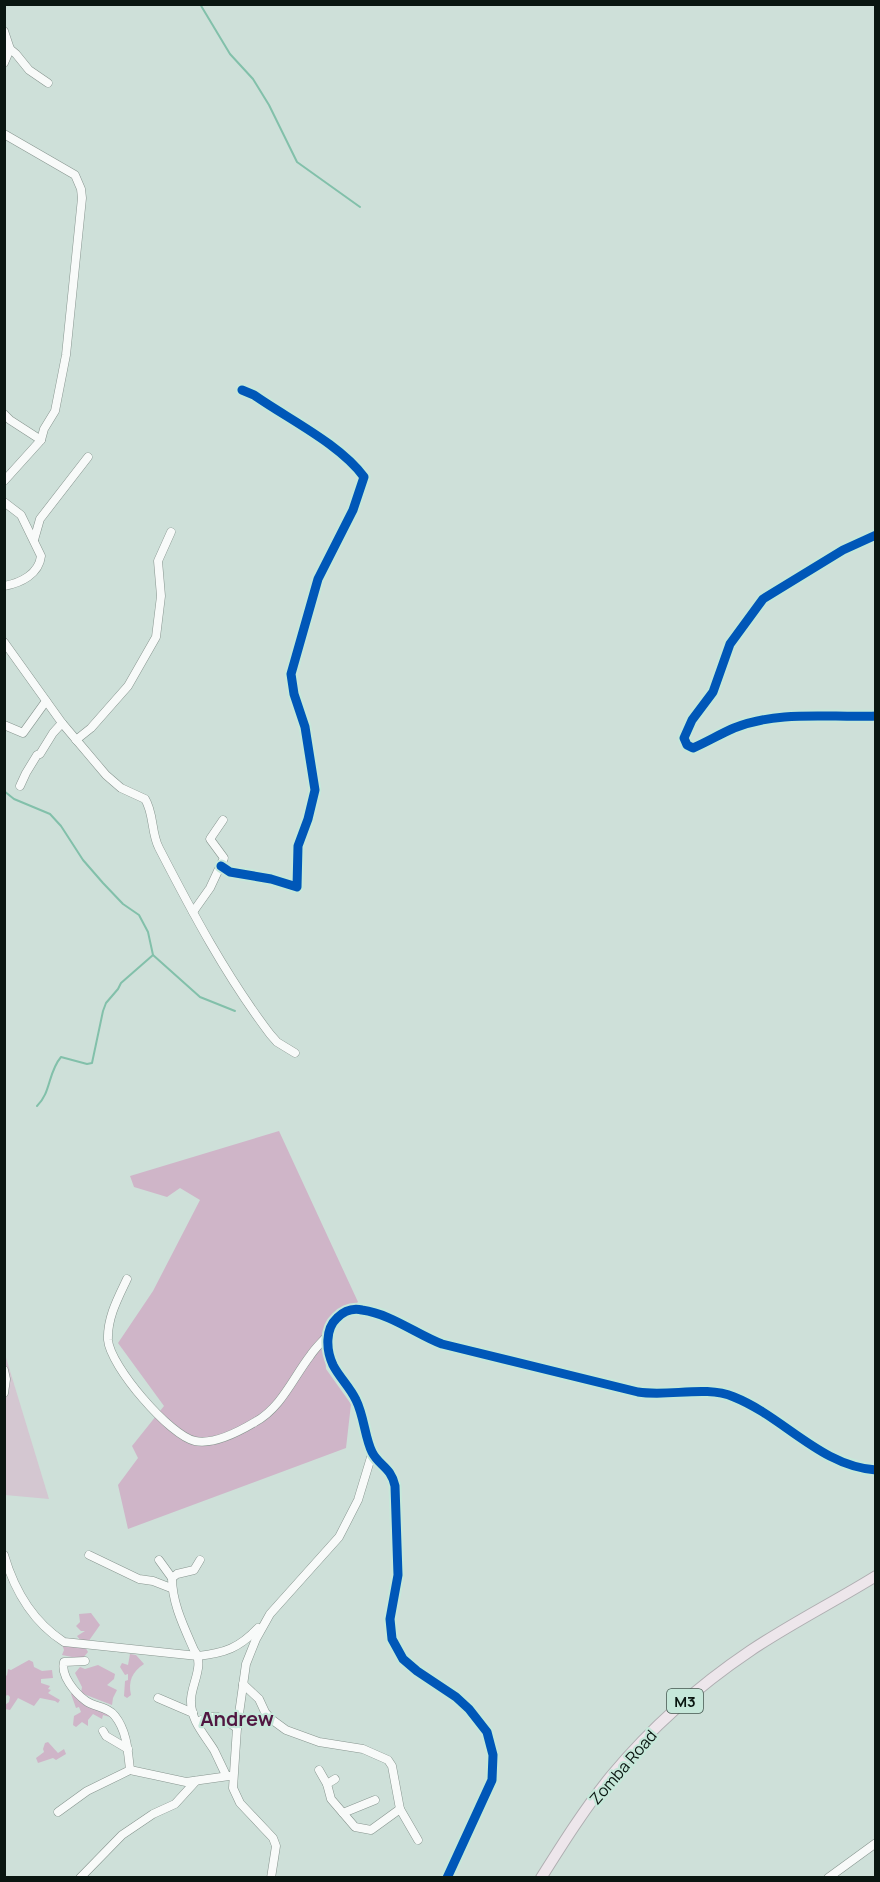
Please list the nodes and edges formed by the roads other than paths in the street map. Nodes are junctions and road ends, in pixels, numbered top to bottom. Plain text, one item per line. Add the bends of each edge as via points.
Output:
1 (4, 32) edge
2 (10, 49) junction
3 (4, 63) edge
4 (48, 83) dead end
5 (4, 134) edge
6 (242, 390) dead end
7 (4, 414) edge
8 (41, 440) junction
9 (88, 457) dead end
10 (4, 481) edge
11 (4, 502) edge
12 (171, 532) dead end
13 (876, 535) edge
14 (34, 540) junction
15 (4, 586) edge
16 (4, 642) edge
17 (46, 701) junction
18 (876, 716) edge
19 (62, 723) junction
20 (4, 725) edge
21 (76, 740) junction
22 (20, 786) dead end
23 (223, 820) dead end
24 (221, 866) junction
25 (193, 912) junction
26 (294, 1053) dead end
27 (127, 1279) dead end
28 (328, 1335) junction
29 (4, 1370) edge
30 (4, 1393) edge
31 (372, 1454) junction
32 (876, 1470) edge
33 (4, 1554) edge
34 (89, 1555) dead end
35 (159, 1560) dead end
36 (200, 1560) dead end
37 (876, 1576) edge
38 (172, 1578) junction
39 (171, 1587) junction
40 (266, 1621) junction
41 (198, 1656) junction
42 (85, 1661) dead end
43 (243, 1684) junction
44 (158, 1698) dead end
45 (193, 1713) junction
46 (197, 1722) junction
47 (237, 1728) junction
48 (103, 1731) dead end
49 (128, 1749) junction
50 (130, 1770) junction
51 (319, 1770) dead end
52 (229, 1776) junction
53 (335, 1779) dead end
54 (196, 1781) junction
55 (327, 1784) junction
56 (375, 1800) dead end
57 (400, 1809) junction
58 (58, 1812) dead end
59 (343, 1813) junction
60 (418, 1840) dead end
61 (876, 1844) edge
62 (80, 1878) edge
63 (271, 1878) edge
64 (447, 1878) edge
65 (541, 1878) edge
66 (828, 1878) edge

1 - 2 street
2 - 3 street
2 - 4 street
5 - 8 street via 75,175 81,189 66,355 54,411
6 - 24 street via 335,448 364,477 353,510 318,579 291,674 315,789 298,846 297,887 230,872
7 - 8 street
8 - 10 street
9 - 14 street via 40,519
11 - 14 street via 21,515
12 - 21 street via 159,561 161,596 156,637 128,686
13 - 18 street via 843,550 763,599 730,644 713,692 684,738 693,748 734,728 767,719
14 - 15 street via 40,563 32,574
16 - 17 street
17 - 19 street
17 - 20 street via 23,733
19 - 21 street
19 - 22 street via 37,755
21 - 25 street via 114,783 145,799 158,845
23 - 24 street via 210,839 224,858
24 - 25 street
25 - 26 street via 261,1022
27 - 28 street via 109,1329 113,1357 151,1408 193,1441 221,1437 257,1422 280,1400
28 - 31 street via 333,1365 356,1399
28 - 32 street via 329,1328 348,1310 364,1310 442,1344 638,1392 723,1394 746,1402 835,1459
29 - 30 street
31 - 40 street via 358,1500 339,1537
31 - 64 street via 391,1473 394,1486 398,1575 390,1619 392,1639 417,1671 469,1709 486,1730 491,1744 492,1780
33 - 41 street via 22,1598 50,1632 64,1642
34 - 39 street via 139,1579
35 - 38 street
36 - 38 street via 194,1570
37 - 65 highway, Zomba Road / M3 via 751,1650 682,1703 611,1776
38 - 39 street
39 - 41 street
40 - 41 street via 238,1646
40 - 43 street via 249,1654
41 - 45 street via 191,1699
42 - 49 street via 64,1662 65,1675 86,1701 117,1717
43 - 47 street
43 - 57 street via 259,1699 271,1719 286,1730 319,1742 363,1749 388,1760
44 - 45 street
45 - 46 street
46 - 47 street via 215,1716
46 - 52 street
47 - 52 street via 236,1759
48 - 49 street
49 - 50 street
50 - 54 street
50 - 58 street via 87,1791
51 - 55 street
52 - 54 street
52 - 63 street via 240,1803 275,1841
53 - 55 street
54 - 62 street via 175,1804 122,1835
55 - 59 street via 331,1798
56 - 59 street
57 - 59 street via 370,1830 355,1827
57 - 60 street
61 - 66 street

